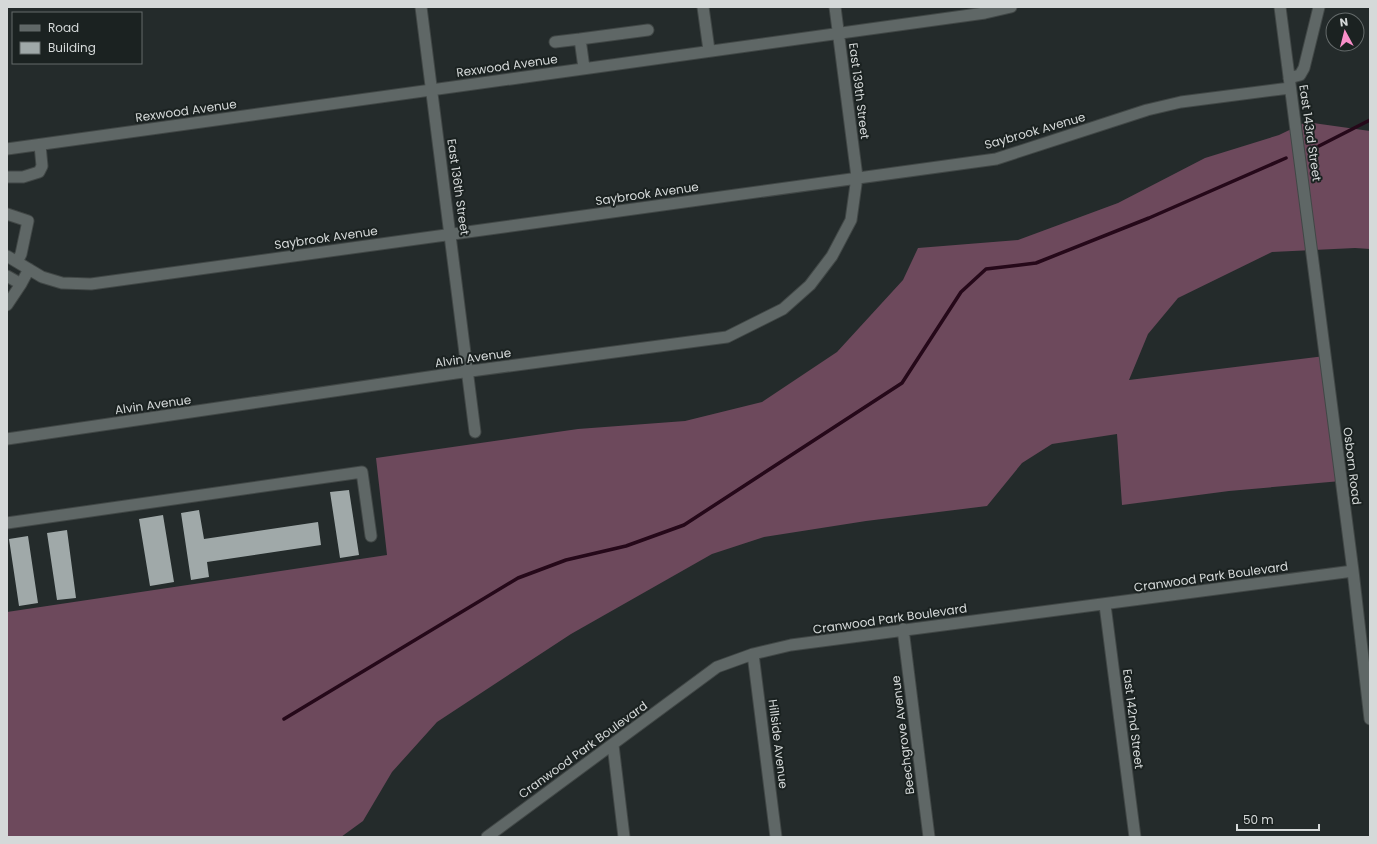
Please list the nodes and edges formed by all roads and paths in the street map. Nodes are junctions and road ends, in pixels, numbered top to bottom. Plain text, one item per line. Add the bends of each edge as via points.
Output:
1 (421, 7) edge
2 (703, 7) edge
3 (835, 7) edge
4 (1011, 7) edge
5 (1280, 7) edge
6 (1319, 7) edge
7 (648, 30) dead end
8 (838, 32) junction
9 (580, 39) junction
10 (555, 42) dead end
11 (710, 50) junction
12 (584, 68) junction
13 (1290, 83) junction
14 (432, 90) junction
15 (40, 145) junction
16 (7, 149) edge
17 (7, 174) edge
18 (7, 177) edge
19 (857, 177) junction
20 (7, 187) edge
21 (7, 214) edge
22 (451, 234) junction
23 (7, 256) edge
24 (17, 262) junction
25 (1313, 263) joint
26 (29, 269) junction
27 (7, 276) edge
28 (21, 284) junction
29 (9, 299) edge
30 (467, 371) junction
31 (475, 432) dead end
32 (7, 439) edge
33 (7, 523) edge
34 (371, 536) dead end
35 (1353, 571) junction
36 (1105, 605) junction
37 (904, 629) junction
38 (753, 654) junction
39 (1370, 719) edge
40 (613, 745) junction
41 (487, 837) edge
42 (624, 837) edge
43 (776, 837) edge
44 (929, 837) edge
45 (1135, 837) edge

1 - 14 street, East 136th Street
2 - 11 street
3 - 8 street, East 139th Street
4 - 8 street, Rexwood Avenue via 985,13
5 - 13 street, East 143rd Street
6 - 13 street via 1304,68
7 - 9 street
8 - 11 street, Rexwood Avenue
8 - 19 street, East 139th Street
9 - 10 street
9 - 12 street
11 - 12 street, Rexwood Avenue
12 - 14 street, Rexwood Avenue
13 - 19 street, Saybrook Avenue via 1147,110 996,158
13 - 25 street, East 143rd Street
14 - 15 street, Rexwood Avenue
14 - 22 street, East 136th Street
15 - 16 street, Rexwood Avenue
15 - 18 street via 42,166 39,172
17 - 18 street
18 - 20 street
19 - 22 street, Saybrook Avenue
19 - 30 street, Alvin Avenue via 851,220 832,256 810,285 783,309 762,320 727,337
21 - 24 street via 28,221
22 - 26 street, Saybrook Avenue via 91,284 62,283 42,277
22 - 30 street, East 136th Street
23 - 24 street, Saybrook Avenue
24 - 26 street, Saybrook Avenue
25 - 35 street, Osborn Road
26 - 28 street
27 - 28 street
28 - 29 street
30 - 31 street, East 136th Street
30 - 32 street, Alvin Avenue
33 - 34 street via 362,472
35 - 36 street, Cranwood Park Boulevard
35 - 39 street, Osborn Road
36 - 37 street, Cranwood Park Boulevard
36 - 45 street, East 142nd Street
37 - 38 street, Cranwood Park Boulevard via 791,645
37 - 44 street, Beechgrove Avenue
38 - 40 street, Cranwood Park Boulevard via 717,667
38 - 43 street, Hillside Avenue
40 - 41 street, Cranwood Park Boulevard
40 - 42 street

